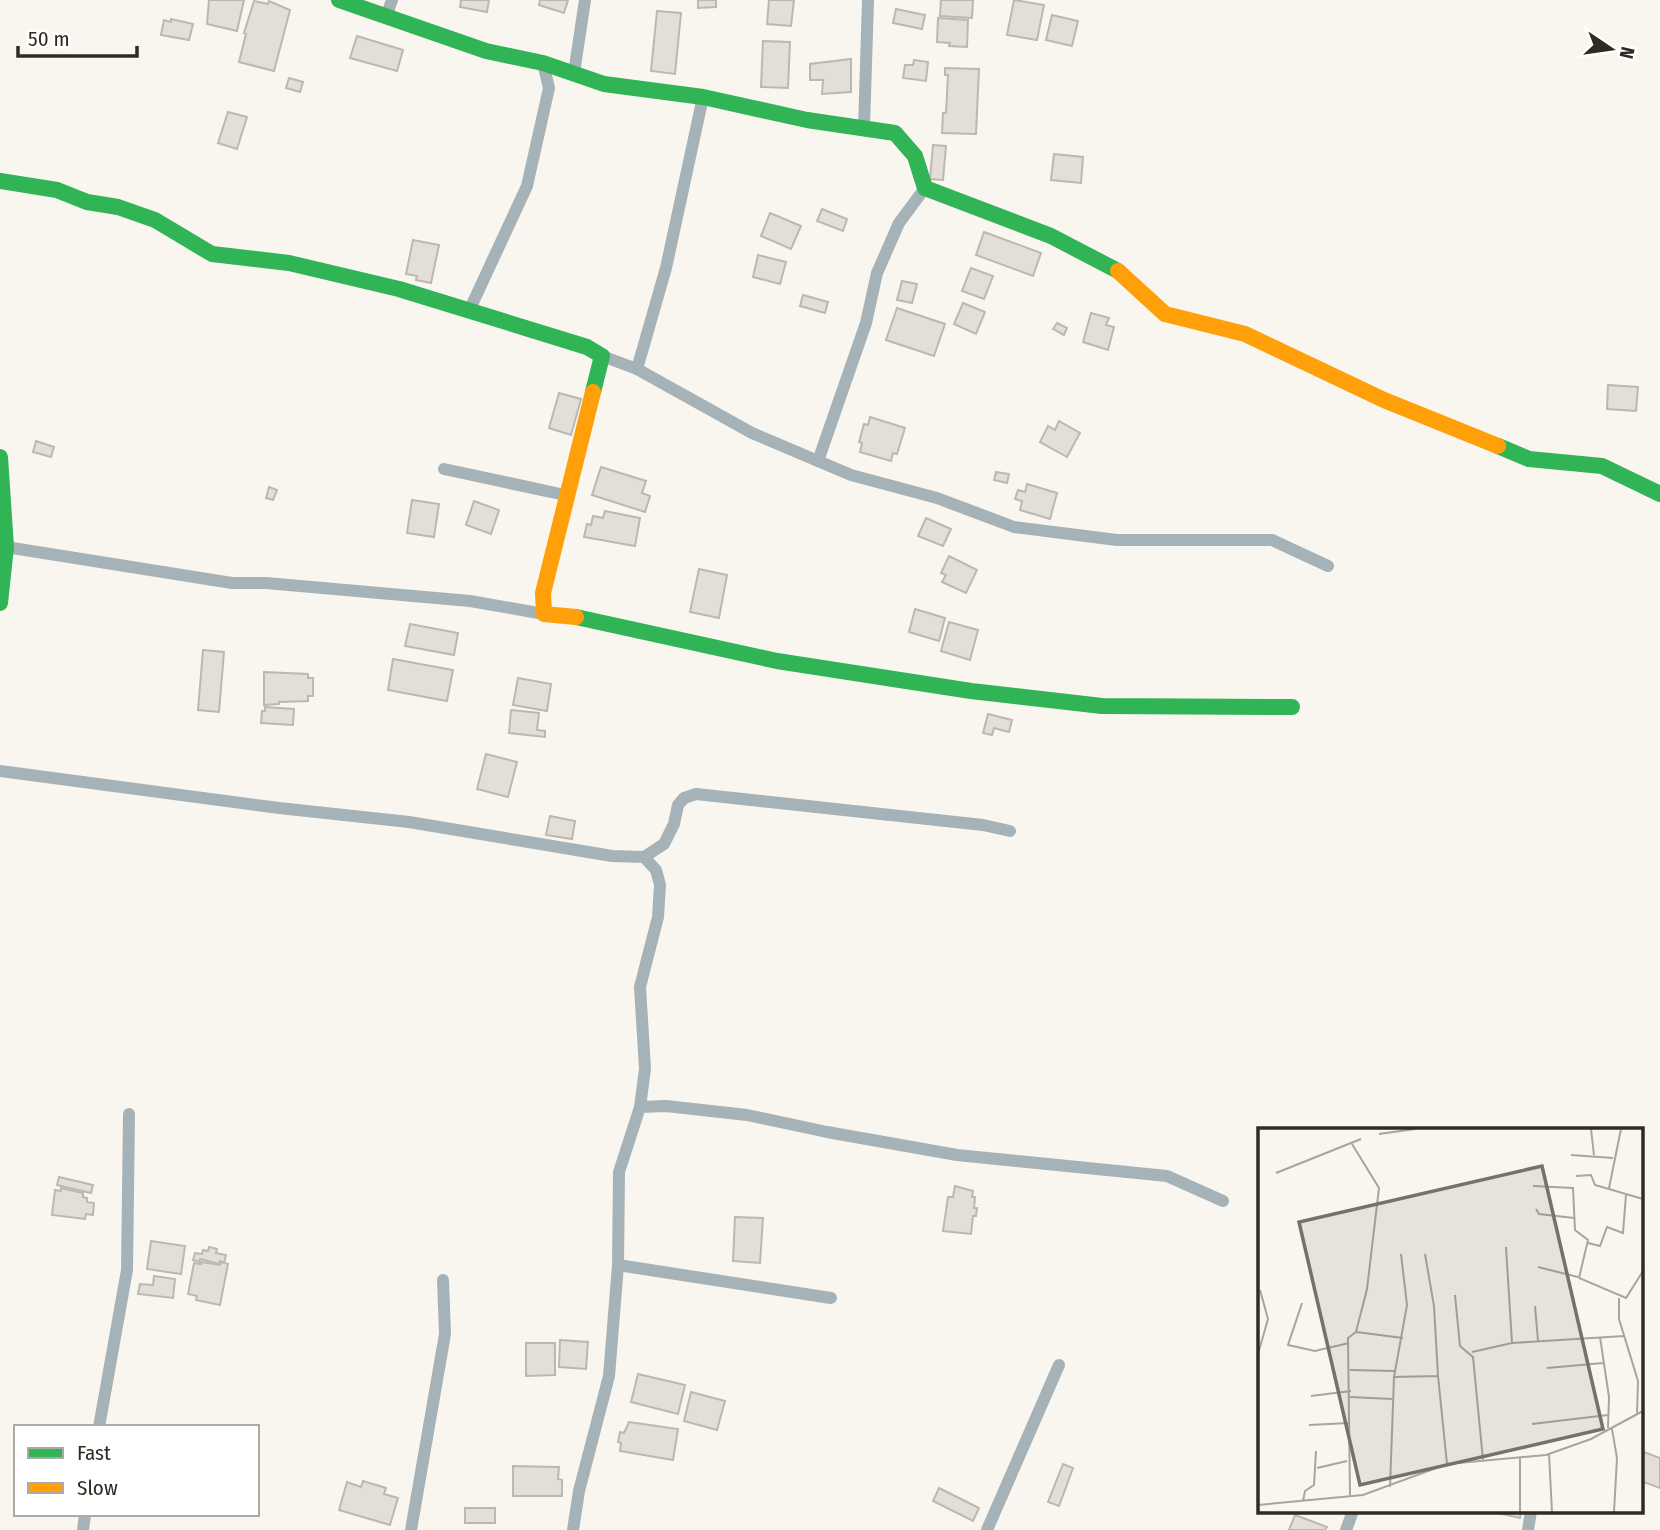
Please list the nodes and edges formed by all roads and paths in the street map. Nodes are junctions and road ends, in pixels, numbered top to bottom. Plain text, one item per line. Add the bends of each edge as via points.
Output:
1 (339, 0) edge
2 (392, 0) edge
3 (585, 0) edge
4 (868, 0) edge
5 (386, 17) junction
6 (543, 63) junction
7 (574, 73) junction
8 (703, 97) junction
9 (864, 128) junction
10 (0, 181) edge
11 (925, 188) junction
12 (469, 311) junction
13 (602, 356) junction
14 (637, 369) junction
15 (0, 457) edge
16 (818, 461) junction
17 (444, 469) dead end
18 (1660, 494) edge
19 (565, 495) junction
20 (6, 547) junction
21 (1328, 566) dead end
22 (0, 603) edge
23 (544, 614) junction
24 (1292, 707) dead end
25 (0, 771) edge
26 (1010, 831) dead end
27 (643, 857) junction
28 (640, 1107) junction
29 (129, 1114) dead end
30 (1223, 1201) dead end
31 (618, 1265) junction
32 (443, 1280) dead end
33 (831, 1298) dead end
34 (1059, 1365) dead end
35 (99, 1425) edge
36 (1353, 1512) edge
37 (1531, 1512) edge
38 (411, 1530) edge
39 (573, 1530) edge
40 (987, 1530) edge
41 (1346, 1530) edge
42 (1528, 1530) edge

1 - 5 street
2 - 5 street
3 - 7 street
4 - 9 street
5 - 6 street via 486,51
6 - 7 street
6 - 12 street via 549,88 527,186
7 - 8 street via 604,84
8 - 9 street
8 - 14 street via 666,268
9 - 11 street via 895,133 915,156
10 - 12 street via 118,207 155,220 212,254 289,263
11 - 16 street via 899,223 877,273 866,323
11 - 18 street via 1063,242 1123,274 1165,314 1245,334 1384,400 1529,459 1602,466
12 - 13 street via 587,347
13 - 14 street
13 - 19 street
14 - 16 street via 752,433
15 - 20 street
16 - 21 street via 1014,527 1117,540 1272,540
17 - 19 street
19 - 23 street via 543,593
20 - 22 street
20 - 23 street via 232,583 470,601
23 - 24 street via 646,631 777,661 971,691 1102,706
25 - 27 street via 409,822 612,856
26 - 27 street via 696,794 678,805 664,844
27 - 28 street via 656,870 660,885 658,916 640,987 645,1069
28 - 30 street via 747,1115 957,1155 1167,1176
28 - 31 street via 619,1172
29 - 35 street via 127,1270
31 - 33 street
31 - 39 street via 609,1376
32 - 38 street via 445,1334
34 - 40 street
36 - 41 street
37 - 42 street

